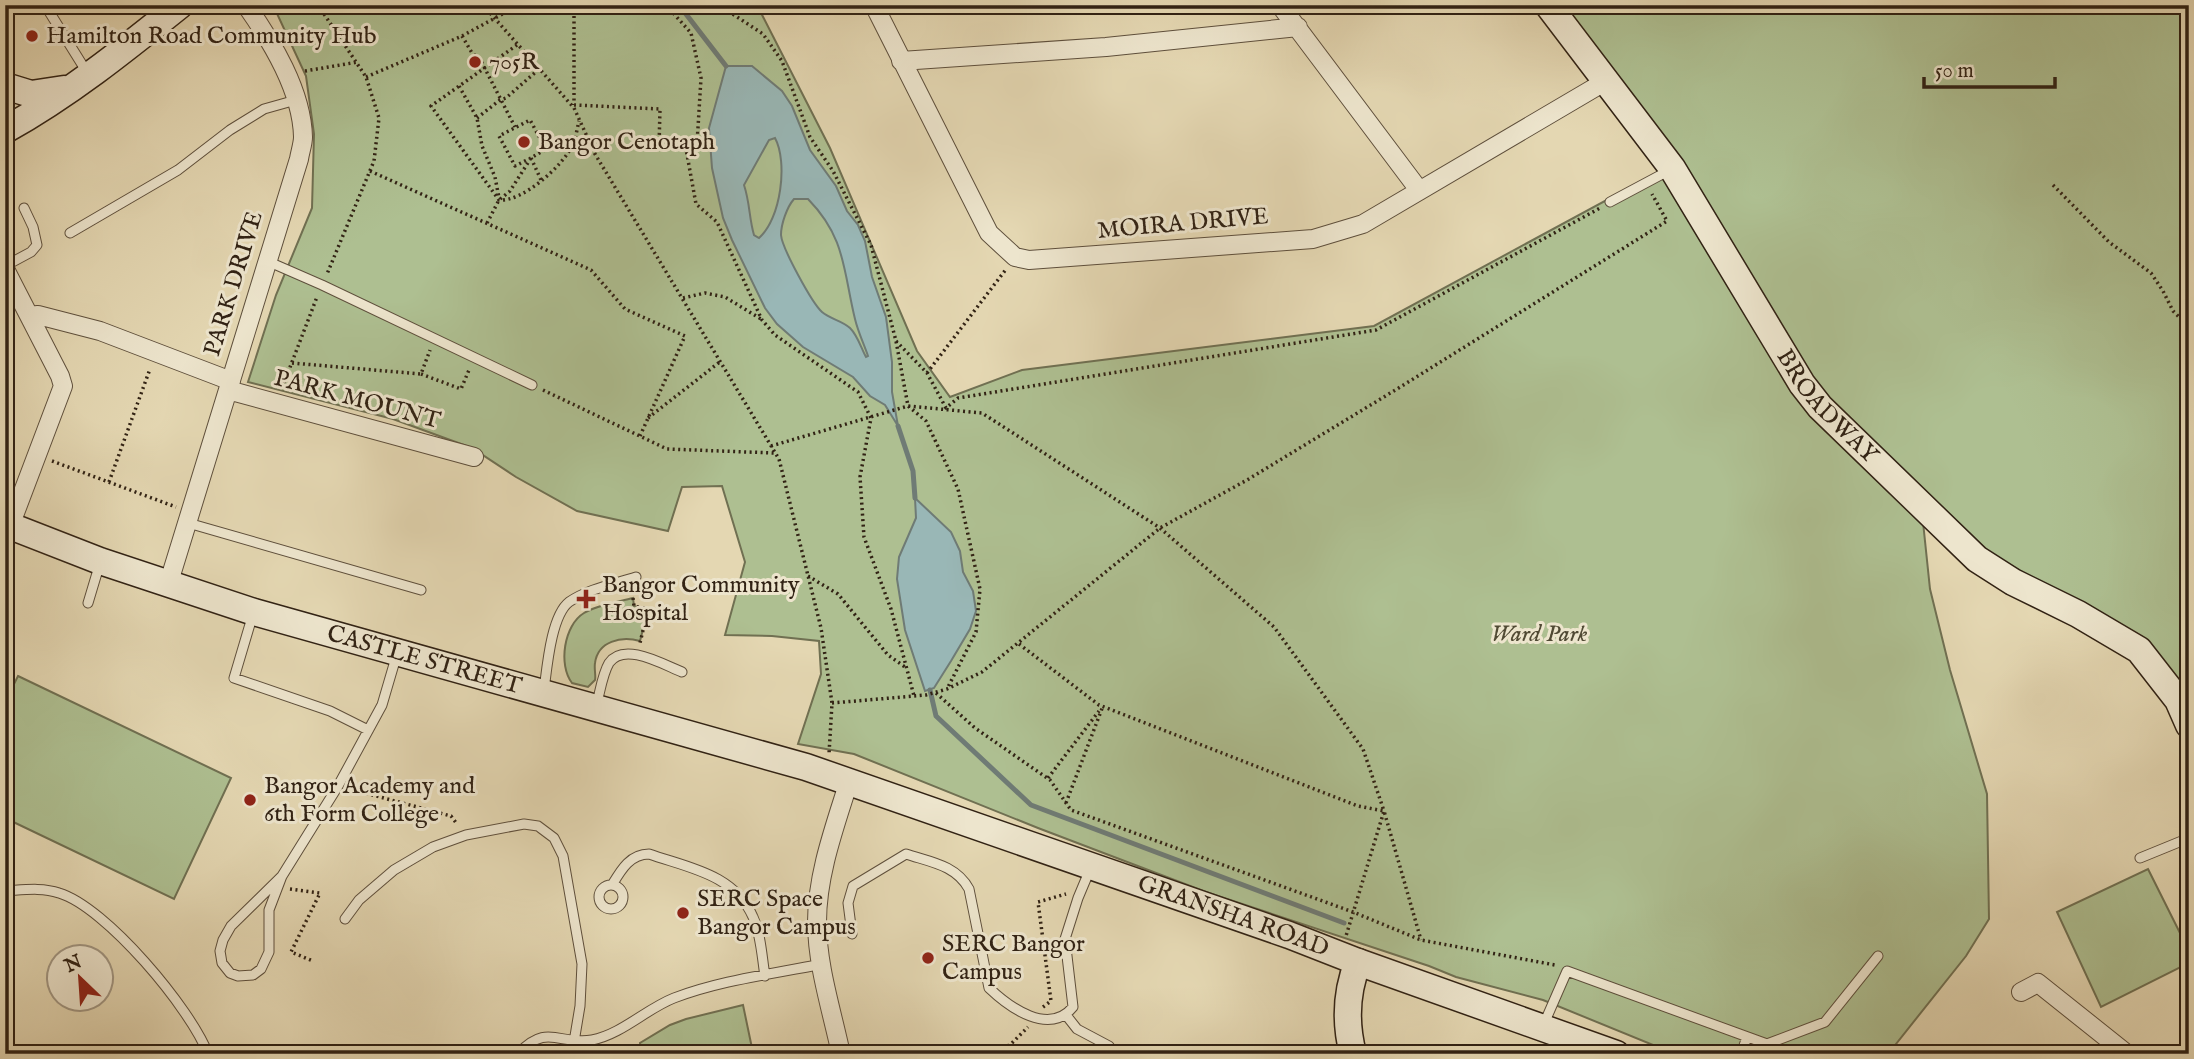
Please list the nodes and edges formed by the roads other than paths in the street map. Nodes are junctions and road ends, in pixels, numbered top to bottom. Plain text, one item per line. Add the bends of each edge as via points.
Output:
1 (44, 5) edge
2 (180, 5) edge
3 (246, 5) edge
4 (874, 5) edge
5 (1280, 5) edge
6 (1548, 5) edge
7 (1298, 27) junction
8 (901, 61) junction
9 (1606, 81) junction
10 (79, 82) junction
11 (5, 86) edge
12 (296, 100) junction
13 (5, 130) edge
14 (1672, 168) junction
15 (1419, 190) junction
16 (1609, 202) road end
17 (24, 208) dead end
18 (70, 233) dead end
19 (267, 261) junction
20 (7, 274) edge
21 (30, 316) junction
22 (532, 384) road end
23 (229, 386) junction
24 (474, 457) dead end
25 (189, 518) junction
26 (8, 525) edge
27 (100, 561) junction
28 (636, 577) dead end
29 (168, 584) junction
30 (421, 590) dead end
31 (88, 603) dead end
32 (254, 612) junction
33 (397, 653) junction
34 (682, 672) dead end
35 (544, 692) junction
36 (596, 707) junction
37 (2189, 725) edge
38 (369, 730) junction
39 (839, 778) junction
40 (2189, 838) edge
41 (2140, 858) dead end
42 (1092, 866) junction
43 (282, 876) junction
44 (612, 885) dead end
45 (5, 891) edge
46 (345, 919) dead end
47 (852, 934) dead end
48 (1878, 956) dead end
49 (1349, 958) junction
50 (822, 964) junction
51 (765, 976) junction
52 (2021, 992) dead end
53 (1066, 1015) junction
54 (1542, 1028) junction
55 (1747, 1037) junction
56 (574, 1042) junction
57 (838, 1053) edge
58 (208, 1054) edge
59 (518, 1054) edge
60 (1115, 1054) edge
61 (1353, 1054) edge
62 (1616, 1054) edge
63 (1741, 1054) edge
64 (2127, 1054) edge

1 - 10 lane
2 - 10 street
3 - 12 street, PARK DRIVE via 288,74
4 - 8 street
5 - 7 street
6 - 9 street, BROADWAY
7 - 8 street via 1130,45
7 - 15 street
8 - 15 street, MOIRA DRIVE via 989,233 1015,257 1057,259 1313,239 1363,224
9 - 14 street, BROADWAY
9 - 15 street, MOIRA DRIVE
10 - 11 street via 31,94
10 - 13 street
12 - 18 lane via 264,108 178,170
12 - 19 street, PARK DRIVE via 303,137
14 - 16 lane
14 - 37 street, BROADWAY via 1820,407 1976,559 2139,650 2178,700
17 - 20 lane via 37,245
19 - 22 lane
19 - 23 street, PARK DRIVE
20 - 21 street
21 - 23 street, PARK MOUNT via 100,331
21 - 26 street via 63,386
23 - 24 street, PARK MOUNT
23 - 25 street, PARK DRIVE
25 - 29 street, PARK DRIVE
25 - 30 lane
26 - 27 street, CASTLE STREET
27 - 29 street, CASTLE STREET
27 - 31 lane
28 - 35 lane via 567,604 558,617
29 - 32 street, CASTLE STREET
32 - 33 street, CASTLE STREET
32 - 38 lane via 233,678 330,711
33 - 35 street, CASTLE STREET
33 - 38 lane via 382,705
34 - 36 lane via 639,656 619,655 610,661
35 - 36 street, CASTLE STREET
36 - 39 street, CASTLE STREET
38 - 43 lane
39 - 42 street, GRANSHA ROAD
39 - 50 street via 820,888 817,923
40 - 41 lane
42 - 49 street, GRANSHA ROAD
42 - 53 lane via 1065,939 1073,1007
43 - 43 lane via 269,910 269,952 261,968 253,975 230,973 222,963 223,940 231,926
44 - 51 lane via 639,854 715,876 735,889 754,918
45 - 58 lane via 60,893 100,918 163,984 202,1037
46 - 56 lane via 359,900 394,870 433,847 466,835 523,824 538,826 554,838 563,856 582,964
47 - 53 lane via 848,903 853,886 905,854 950,868 968,889 989,988 1035,1018 1053,1020
48 - 55 lane via 1825,1023 1767,1044
49 - 54 street, GRANSHA ROAD
49 - 61 street via 1346,1029
50 - 51 lane
50 - 57 street
51 - 56 lane via 697,990 614,1032
52 - 64 street via 2038,983
53 - 60 lane via 1077,1029
54 - 55 lane via 1567,971
54 - 62 street, GRANSHA ROAD
55 - 63 lane
56 - 59 lane via 554,1035 537,1039

